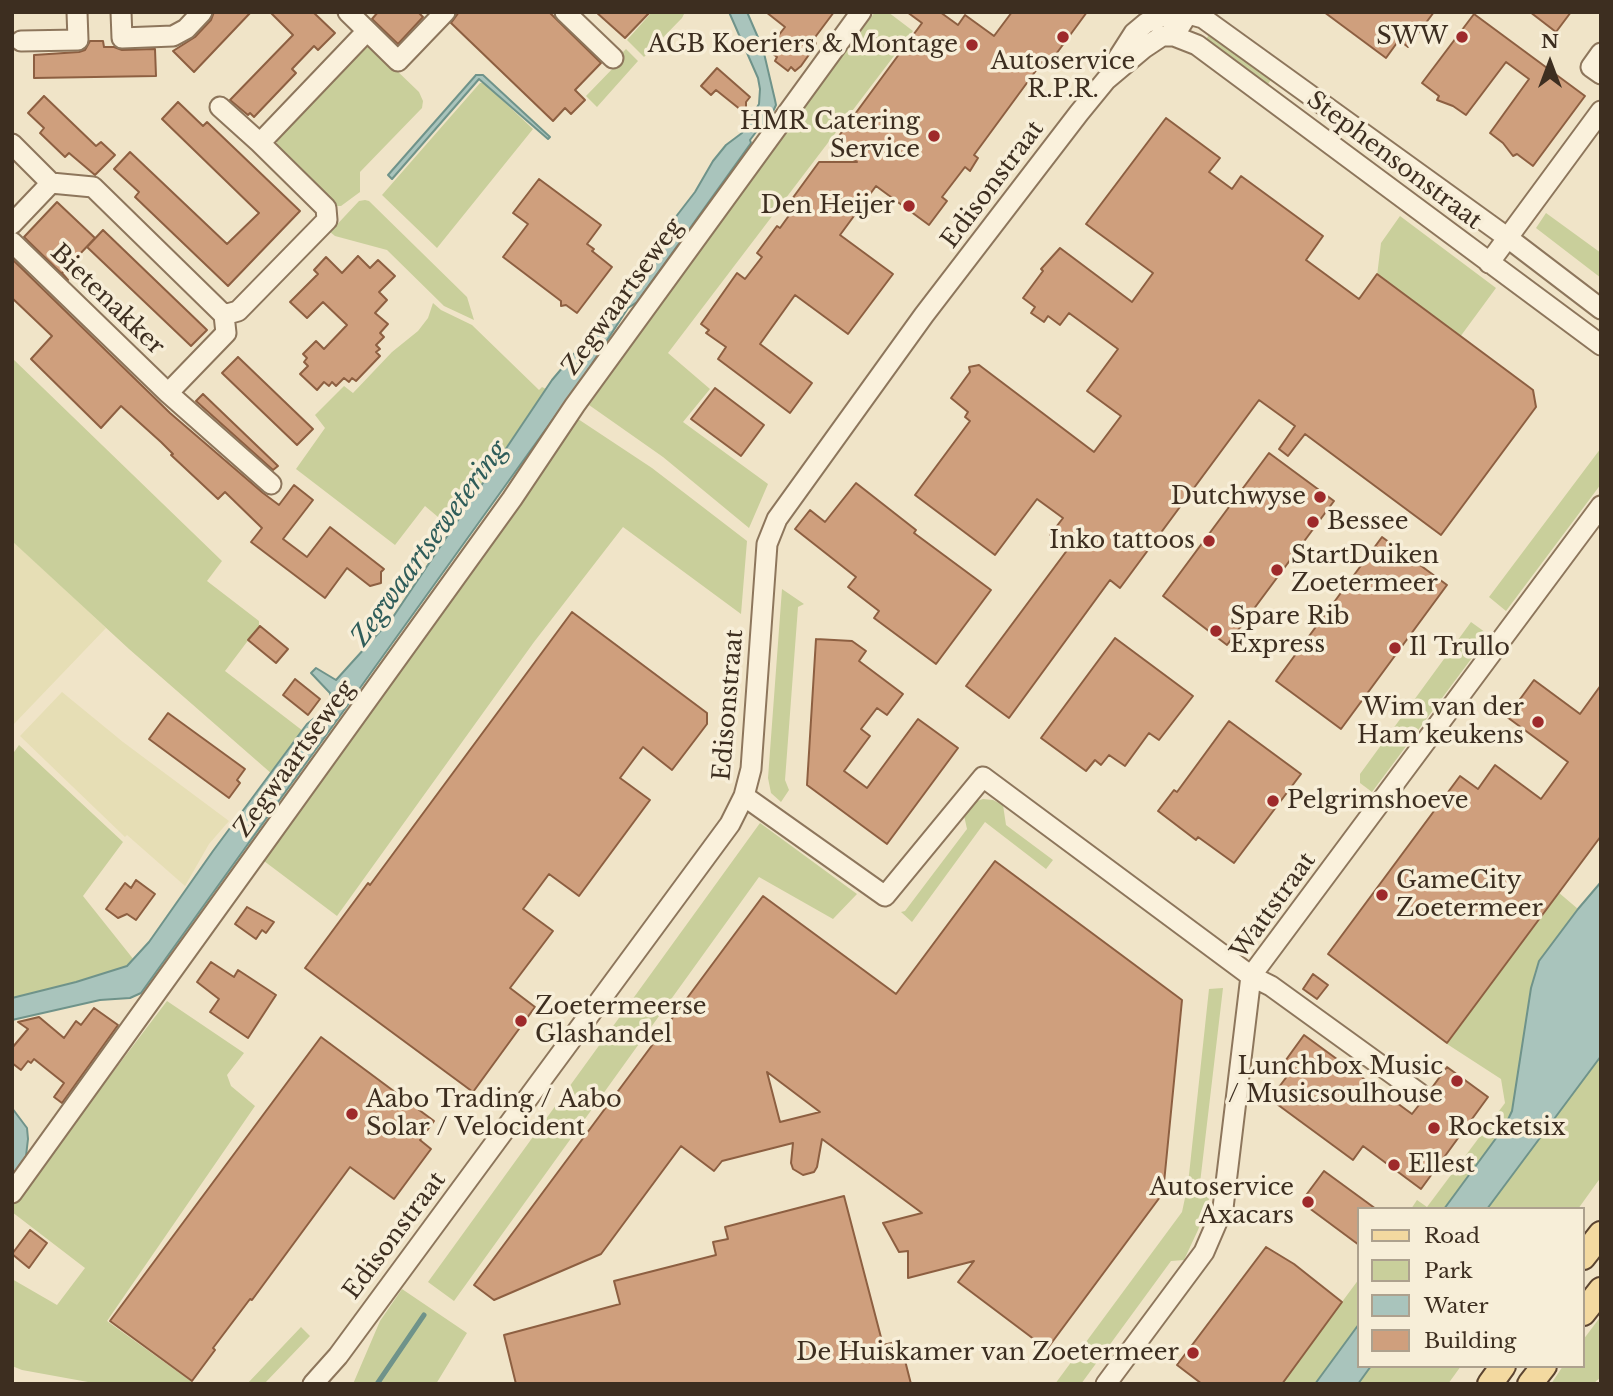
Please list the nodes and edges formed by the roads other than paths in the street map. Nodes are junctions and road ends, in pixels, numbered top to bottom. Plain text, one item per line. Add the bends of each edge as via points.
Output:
1 (77, 12) edge
2 (121, 12) edge
3 (202, 12) edge
4 (348, 12) edge
5 (445, 12) edge
6 (565, 12) edge
7 (861, 12) edge
8 (1181, 12) edge
9 (367, 31) junction
10 (1174, 36) junction
11 (21, 41) dead end
12 (1601, 53) edge
13 (614, 58) dead end
14 (1601, 74) edge
15 (1106, 80) junction
16 (220, 107) dead end
17 (1601, 111) edge
18 (260, 144) junction
19 (12, 145) edge
20 (51, 183) junction
21 (12, 224) edge
22 (1508, 238) junction
23 (12, 242) edge
24 (1489, 263) junction
25 (1601, 309) edge
26 (224, 315) junction
27 (1601, 345) edge
28 (168, 393) junction
29 (271, 484) dead end
30 (1601, 506) edge
31 (744, 796) junction
32 (1251, 976) junction
33 (1419, 1093) dead end
34 (12, 1192) edge
35 (1601, 1234) edge
36 (1585, 1254) edge
37 (1601, 1290) edge
38 (1585, 1310) edge
39 (338, 1356) junction
40 (1502, 1368) edge
41 (1542, 1368) edge
42 (313, 1384) edge
43 (329, 1384) edge
44 (1106, 1384) edge
45 (1490, 1384) edge
46 (1530, 1384) edge

1 - 11 street via 78,40
2 - 3 street via 122,38 173,36
4 - 9 street
5 - 9 street via 398,61
6 - 13 street
7 - 34 street, Zegwaartseweg
8 - 10 street
8 - 15 street, Edisonstraat via 1146,23 1134,33
8 - 22 street, Stephensonstraat via 1203,18
9 - 18 street
10 - 15 street, Edisonstraat via 1154,40
10 - 24 street, Stephensonstraat via 1197,45
12 - 14 street via 1591,67
15 - 31 street, Edisonstraat via 924,315 777,519 767,544 751,769
16 - 18 street
17 - 22 street, Stephensonstraat
18 - 26 street via 326,208 327,220 238,311
19 - 20 street
20 - 21 street
20 - 26 street via 93,187
22 - 24 street, Stephensonstraat
22 - 25 street, Stephensonstraat
23 - 28 street, Bietenakker
24 - 27 street, Stephensonstraat
26 - 28 street, Bietenakker via 226,333
28 - 29 street, Bietenakker
30 - 32 street, Wattstraat
31 - 32 street via 885,897 983,777
31 - 39 street, Edisonstraat via 730,824
32 - 33 street
32 - 44 street, Wattstraat via 1223,1208 1204,1252
35 - 36 main road
37 - 38 main road
39 - 42 street, Edisonstraat
39 - 43 street, Edisonstraat
40 - 45 main road
41 - 46 main road

